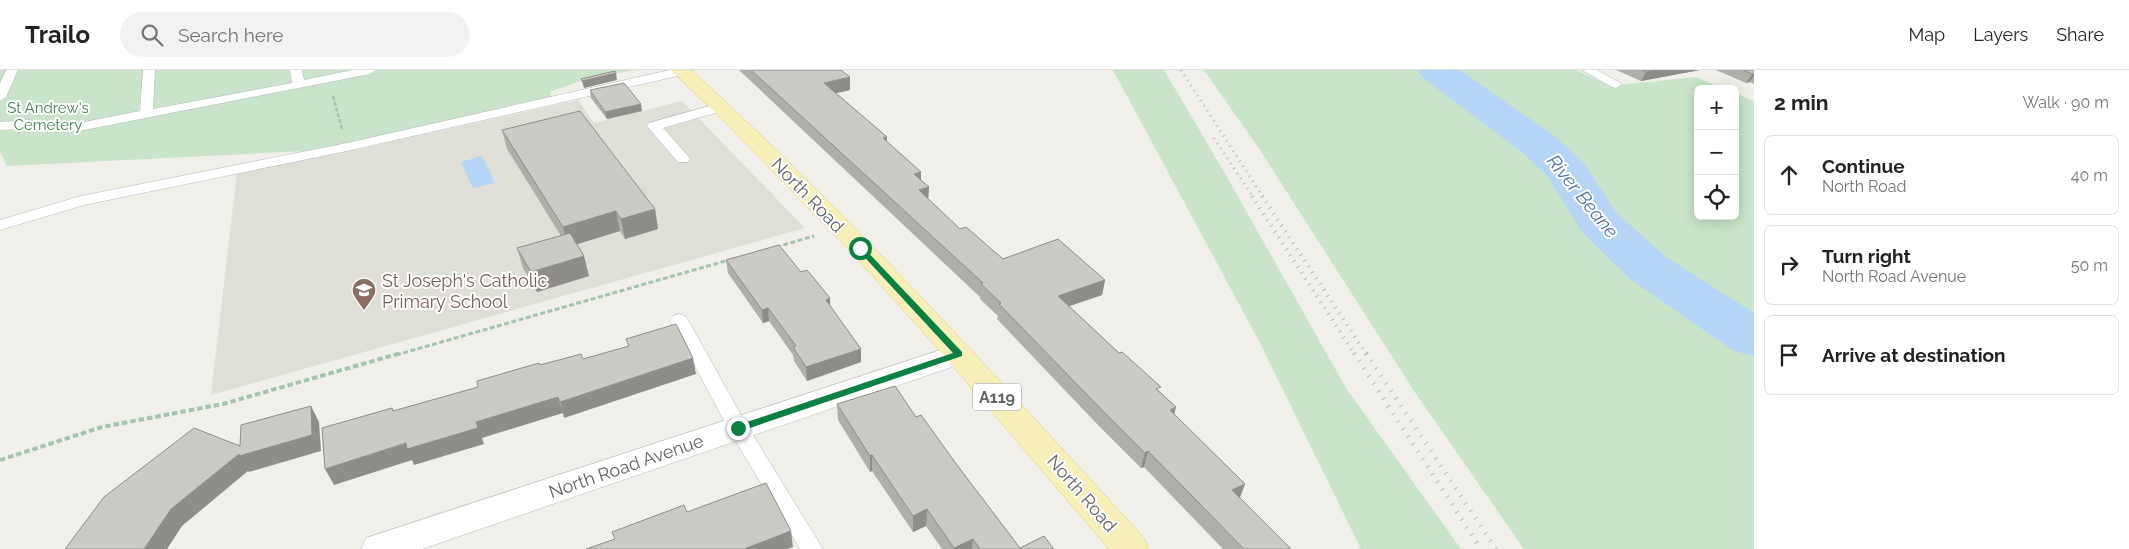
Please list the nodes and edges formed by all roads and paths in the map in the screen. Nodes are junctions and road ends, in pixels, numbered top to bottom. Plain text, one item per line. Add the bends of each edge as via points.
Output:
1 (12, 70) edge
2 (149, 70) edge
3 (296, 70) edge
4 (370, 70) edge
5 (1588, 70) edge
6 (681, 71) edge
7 (1616, 84) dead end
8 (299, 85) junction
9 (0, 98) edge
10 (720, 107) junction
11 (146, 114) junction
12 (0, 126) edge
13 (683, 159) dead end
14 (0, 225) edge
15 (819, 235) dead end
16 (771, 248) edge
17 (732, 259) edge
18 (679, 320) dead end
19 (959, 354) junction
20 (738, 428) junction
21 (0, 460) edge
22 (379, 549) edge
23 (812, 549) edge
24 (1131, 549) edge

1 - 9 lane
2 - 11 lane
3 - 8 lane
4 - 8 lane
5 - 7 lane
6 - 10 main road, North Road / A119
6 - 14 lane via 347,147 91,199
8 - 11 lane
10 - 13 lane via 654,126
10 - 19 main road, North Road / A119 via 860,248
11 - 12 lane via 79,127
15 - 16 path
17 - 21 path via 222,404 102,427
18 - 20 lane
19 - 20 street, North Road Avenue
19 - 24 main road, North Road / A119
20 - 22 street, North Road Avenue
20 - 23 lane

